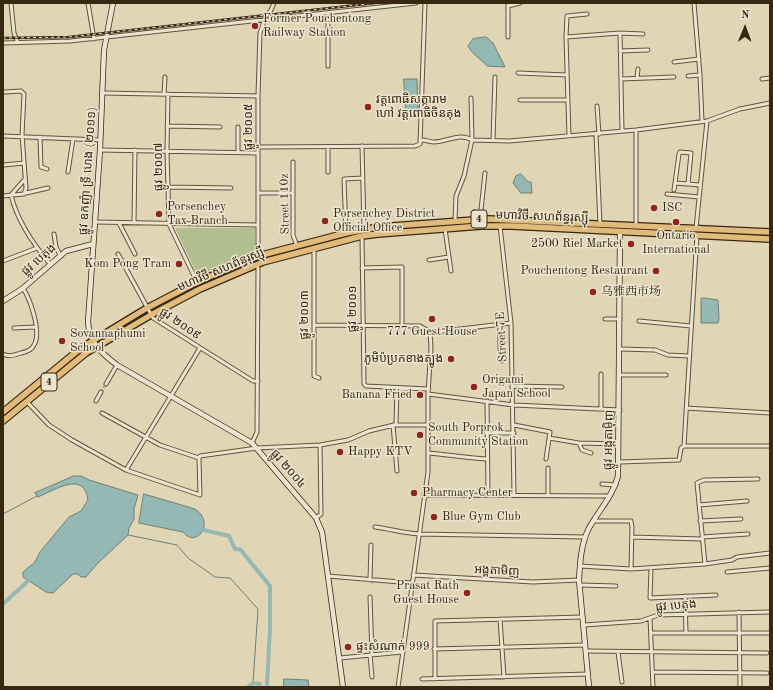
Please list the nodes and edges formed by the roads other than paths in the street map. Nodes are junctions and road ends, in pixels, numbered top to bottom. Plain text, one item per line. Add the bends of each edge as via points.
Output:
1 (11, 3) edge
2 (88, 3) edge
3 (113, 3) edge
4 (274, 3) edge
5 (416, 3) edge
6 (426, 3) edge
7 (520, 3) edge
8 (694, 3) edge
9 (406, 4) edge
10 (508, 4) edge
11 (328, 13) junction
12 (587, 14) dead end
13 (264, 20) junction
14 (620, 33) junction
15 (643, 34) dead end
16 (106, 37) junction
17 (508, 37) dead end
18 (566, 37) junction
19 (94, 39) junction
20 (3, 43) edge
21 (18, 43) junction
22 (648, 50) dead end
23 (620, 51) junction
24 (699, 60) junction
25 (674, 62) dead end
26 (328, 66) dead end
27 (638, 70) dead end
28 (518, 73) dead end
29 (700, 74) junction
30 (567, 75) junction
31 (688, 76) dead end
32 (165, 77) dead end
33 (495, 77) dead end
34 (674, 77) dead end
35 (637, 78) junction
36 (770, 78) edge
37 (621, 79) junction
38 (762, 79) dead end
39 (5, 92) dead end
40 (103, 93) junction
41 (166, 94) junction
42 (258, 96) junction
43 (471, 98) dead end
44 (520, 100) dead end
45 (567, 100) junction
46 (770, 103) edge
47 (598, 106) dead end
48 (702, 121) junction
49 (707, 121) junction
50 (167, 126) junction
51 (220, 127) dead end
52 (238, 127) dead end
53 (636, 130) junction
54 (622, 131) junction
55 (598, 134) junction
56 (3, 136) edge
57 (22, 136) junction
58 (569, 136) junction
59 (40, 137) junction
60 (74, 139) junction
61 (100, 140) junction
62 (422, 140) junction
63 (472, 140) junction
64 (493, 140) junction
65 (362, 146) junction
66 (258, 147) junction
67 (328, 147) junction
68 (100, 150) junction
69 (135, 150) junction
70 (167, 151) junction
71 (238, 152) junction
72 (258, 153) junction
73 (293, 162) dead end
74 (24, 163) junction
75 (3, 165) edge
76 (47, 169) dead end
77 (68, 172) dead end
78 (328, 172) dead end
79 (485, 172) dead end
80 (362, 178) junction
81 (25, 179) junction
82 (675, 183) junction
83 (688, 184) junction
84 (700, 185) junction
85 (168, 187) junction
86 (48, 188) dead end
87 (231, 188) dead end
88 (674, 190) dead end
89 (26, 193) junction
90 (258, 193) junction
91 (293, 193) junction
92 (667, 194) dead end
93 (11, 195) junction
94 (3, 196) edge
95 (699, 197) junction
96 (480, 219) junction
97 (469, 220) junction
98 (455, 221) junction
99 (95, 222) junction
100 (569, 222) junction
101 (119, 223) junction
102 (134, 223) junction
103 (169, 224) junction
104 (600, 224) junction
105 (258, 225) junction
106 (500, 226) junction
107 (636, 226) junction
108 (469, 227) junction
109 (445, 228) junction
110 (696, 228) junction
111 (364, 229) junction
112 (569, 229) junction
113 (620, 232) junction
114 (770, 232) edge
115 (346, 233) junction
116 (54, 234) dead end
117 (697, 235) junction
118 (362, 236) junction
119 (770, 239) edge
120 (93, 244) junction
121 (297, 246) junction
122 (37, 248) junction
123 (314, 248) junction
124 (118, 254) dead end
125 (134, 254) dead end
126 (60, 255) junction
127 (258, 256) junction
128 (449, 257) junction
129 (429, 260) dead end
130 (3, 261) edge
131 (50, 264) junction
132 (257, 264) junction
133 (362, 268) junction
134 (451, 271) dead end
135 (197, 282) junction
136 (23, 288) junction
137 (4, 299) edge
138 (147, 308) junction
139 (150, 314) junction
140 (605, 319) dead end
141 (620, 319) junction
142 (639, 321) dead end
143 (511, 323) junction
144 (362, 324) junction
145 (500, 324) junction
146 (314, 325) junction
147 (402, 325) junction
148 (691, 326) junction
149 (35, 327) junction
150 (14, 328) dead end
151 (430, 332) junction
152 (92, 340) junction
153 (96, 346) junction
154 (200, 348) junction
155 (620, 349) junction
156 (3, 354) edge
157 (689, 356) junction
158 (502, 361) dead end
159 (117, 365) junction
160 (601, 374) dead end
161 (620, 375) junction
162 (666, 375) dead end
163 (319, 378) dead end
164 (258, 381) junction
165 (106, 384) tunnel mouth
166 (514, 386) junction
167 (562, 386) dead end
168 (397, 388) junction
169 (428, 390) junction
170 (101, 392) tunnel mouth
171 (428, 394) junction
172 (171, 396) junction
173 (27, 401) junction
174 (96, 401) dead end
175 (487, 401) junction
176 (514, 405) junction
177 (686, 408) junction
178 (601, 409) junction
179 (620, 410) junction
180 (3, 412) edge
181 (102, 413) dead end
182 (770, 413) edge
183 (3, 421) edge
184 (394, 425) junction
185 (428, 425) junction
186 (514, 426) junction
187 (486, 433) junction
188 (514, 433) junction
189 (147, 438) junction
190 (549, 438) junction
191 (252, 443) junction
192 (579, 443) junction
193 (620, 444) junction
194 (320, 445) junction
195 (684, 446) junction
196 (770, 446) edge
197 (257, 448) junction
198 (429, 453) junction
199 (590, 453) dead end
200 (199, 458) junction
201 (487, 459) junction
202 (546, 459) dead end
203 (620, 462) junction
204 (548, 468) dead end
205 (126, 470) junction
206 (397, 471) dead end
207 (758, 479) dead end
208 (602, 484) dead end
209 (616, 485) junction
210 (488, 494) junction
211 (514, 494) junction
212 (424, 495) junction
213 (548, 495) junction
214 (611, 496) junction
215 (747, 501) dead end
216 (699, 505) junction
217 (316, 518) junction
218 (740, 519) dead end
219 (594, 521) junction
220 (700, 521) junction
221 (375, 527) dead end
222 (418, 534) junction
223 (748, 534) dead end
224 (585, 537) junction
225 (632, 537) junction
226 (702, 538) junction
227 (370, 545) dead end
228 (770, 553) edge
229 (705, 564) junction
230 (580, 566) junction
231 (650, 568) junction
232 (770, 568) edge
233 (631, 569) junction
234 (727, 572) dead end
235 (414, 575) junction
236 (328, 576) junction
237 (370, 580) junction
238 (412, 583) junction
239 (580, 583) junction
240 (616, 586) dead end
241 (716, 595) dead end
242 (685, 596) junction
243 (370, 597) dead end
244 (739, 612) junction
245 (770, 612) edge
246 (686, 614) junction
247 (583, 617) junction
248 (650, 618) junction
249 (500, 620) junction
250 (584, 625) junction
251 (739, 632) junction
252 (770, 632) edge
253 (651, 633) junction
254 (686, 633) junction
255 (586, 645) junction
256 (502, 648) junction
257 (434, 649) junction
258 (586, 651) junction
259 (402, 652) junction
260 (618, 652) junction
261 (652, 653) junction
262 (740, 653) junction
263 (767, 653) dead end
264 (371, 655) junction
265 (340, 658) junction
266 (653, 672) junction
267 (740, 672) junction
268 (767, 673) dead end
269 (588, 674) junction
270 (372, 677) dead end
271 (504, 677) junction
272 (422, 679) dead end
273 (434, 679) junction
274 (622, 682) dead end
275 (344, 687) edge
276 (398, 687) edge
277 (589, 687) edge
278 (653, 687) edge
279 (740, 687) edge

1 - 21 street via 14,33
2 - 19 street
3 - 16 main road, ផ្លូវ ឧកញ៉ា ទ្រី ហេង (២០១១)
4 - 13 street, ផ្លូវ ២០០៥
5 - 9 street
6 - 62 street
7 - 10 street
8 - 24 street
9 - 11 street
10 - 17 street
11 - 13 street
11 - 26 street
12 - 18 street via 567,16
13 - 16 street
13 - 42 street, ផ្លូវ ២០០៥ via 260,33
14 - 15 street
14 - 18 street
14 - 23 street
16 - 19 street
16 - 40 main road, ផ្លូវ ឧកញ៉ា ទ្រី ហេង (២០១១)
18 - 30 street
19 - 21 street
20 - 21 street
22 - 23 street
23 - 37 street
24 - 25 street
24 - 29 street
27 - 35 street
28 - 30 street
29 - 31 street
29 - 48 street
30 - 45 street
32 - 41 street, ផ្លូវ ២០០៧
33 - 64 street
34 - 35 street
35 - 37 street
36 - 38 street
37 - 54 street
39 - 57 street via 21,91 24,94
40 - 41 street
40 - 61 main road, ផ្លូវ ឧកញ៉ា ទ្រី ហេង (២០១១)
41 - 42 street
41 - 50 street, ផ្លូវ ២០០៧
42 - 66 street, ផ្លូវ ២០០៥
43 - 63 street
44 - 45 street
45 - 58 street
46 - 49 street via 740,109
47 - 55 street
48 - 49 street
48 - 53 street
49 - 84 street
50 - 51 street
50 - 70 street, ផ្លូវ ២០០៧
52 - 71 street
53 - 54 street
53 - 107 street
54 - 55 street
55 - 58 street
55 - 104 street
56 - 57 street
57 - 59 street
57 - 74 street
58 - 64 street
59 - 60 street
59 - 76 street via 41,166
60 - 61 street
60 - 77 street
61 - 68 main road, ផ្លូវ ឧកញ៉ា ទ្រី ហេង (២០១១)
62 - 63 street via 435,142 455,137
62 - 65 street via 415,146
63 - 64 street
63 - 98 street via 464,176 456,196
65 - 67 street
65 - 80 street
66 - 67 street
66 - 72 street, ផ្លូវ ២០០៥
67 - 78 street
68 - 69 street
68 - 99 main road, ផ្លូវ ឧកញ៉ា ទ្រី ហេង (២០១១)
69 - 70 street
69 - 102 street
70 - 71 street
70 - 85 street, ផ្លូវ ២០០៧
71 - 72 street
72 - 90 street, ផ្លូវ ២០០៥
73 - 91 street, Street 110z
74 - 75 street
74 - 81 street
79 - 96 street
80 - 111 street
80 - 115 street via 344,179
81 - 89 street
81 - 93 street
82 - 83 street
82 - 83 street via 679,153 690,153
82 - 88 street
83 - 84 street
84 - 95 street
85 - 87 street
85 - 103 street, ផ្លូវ ២០០៧
86 - 89 street
89 - 93 street
90 - 91 street
90 - 105 street, ផ្លូវ ២០០៥
91 - 121 street, Street 110z via 293,235
92 - 95 street
93 - 94 street
93 - 122 street via 17,213
95 - 110 street
96 - 97 highway, មហាវិថី សហព័ន្ធរុស្ស៊ី / 4
96 - 100 highway, មហាវិថី សហព័ន្ធរុស្ស៊ី / 4
97 - 98 highway, មហាវិថី សហព័ន្ធរុស្ស៊ី / 4
97 - 108 highway
98 - 111 highway, មហាវិថី សហព័ន្ធរុស្ស៊ី / 4
99 - 101 street
99 - 120 main road, ផ្លូវ ឧកញ៉ា ទ្រី ហេង (២០១១)
100 - 104 highway, មហាវិថី សហព័ន្ធរុស្ស៊ី / 4
100 - 112 highway
101 - 102 street
101 - 125 street
102 - 103 street
103 - 105 street
103 - 135 street, ផ្លូវ ២០០៧
104 - 107 highway, មហាវិថី សហព័ន្ធរុស្ស៊ី / 4
105 - 127 street, ផ្លូវ ២០០៥
106 - 108 highway, មហាវិថី សហព័ន្ធរុស្ស៊ី / 4
106 - 112 highway, មហាវិថី សហព័ន្ធរុស្ស៊ី / 4
106 - 143 street, Street 7E
107 - 110 highway, មហាវិថី សហព័ន្ធរុស្ស៊ី / 4
108 - 109 highway, មហាវិថី សហព័ន្ធរុស្ស៊ី / 4
109 - 118 highway, មហាវិថី សហព័ន្ធរុស្ស៊ី / 4
109 - 128 street
110 - 114 highway, មហាវិថី សហព័ន្ធរុស្ស៊ី / 4
111 - 115 highway, មហាវិថី សហព័ន្ធរុស្ស៊ី / 4
112 - 113 highway, មហាវិថី សហព័ន្ធរុស្ស៊ី / 4
113 - 117 highway, មហាវិថី សហព័ន្ធរុស្ស៊ី / 4
113 - 141 main road, ផ្លូវ អង្តតាម៉ិញ
115 - 121 highway, មហាវិថី សហព័ន្ធរុស្ស៊ី / 4
116 - 126 street
117 - 119 highway, មហាវិថី សហព័ន្ធរុស្ស៊ី / 4
117 - 148 street
118 - 123 highway, មហាវិថី សហព័ន្ធរុស្ស៊ី / 4
118 - 133 street, ផ្លូវ ២០០១
120 - 126 main road, ផ្លូវ បេតុង via 70,249
120 - 152 main road, ផ្លូវ ឧកញ៉ា ទ្រី ហេង (២០១១) via 88,322
121 - 127 highway, មហាវិថី សហព័ន្ធរុស្ស៊ី / 4
122 - 130 street
122 - 131 street
123 - 132 highway, មហាវិថី សហព័ន្ធរុស្ស៊ី / 4
123 - 146 street, ផ្លូវ ២០០៣
124 - 138 street, ផ្លូវ ២០០៩
126 - 131 main road, ផ្លូវ បេតុង
127 - 135 highway, មហាវិថី សហព័ន្ធរុស្ស៊ី / 4
128 - 129 street
128 - 134 street
131 - 136 main road, ផ្លូវ បេតុង
132 - 139 highway, មហាវិថី សហព័ន្ធរុស្ស៊ី / 4
132 - 164 street
133 - 144 street, ផ្លូវ ២០០១
133 - 147 street via 402,267
135 - 138 highway, មហាវិថី សហព័ន្ធរុស្ស៊ី / 4
136 - 137 main road, ផ្លូវ បេតុង
136 - 149 street via 30,298
138 - 139 street, ផ្លូវ ២០០៩
138 - 152 highway, មហាវិថី សហព័ន្ធរុស្ស៊ី / 4
139 - 153 highway, មហាវិថី សហព័ន្ធរុស្ស៊ី / 4
139 - 154 street, ផ្លូវ ២០០៩
140 - 141 street
141 - 155 main road, ផ្លូវ អង្តតាម៉ិញ
142 - 148 street
143 - 145 street
143 - 166 street, Street 7E
144 - 146 street
144 - 147 street
144 - 168 street, ផ្លូវ ២០០១ via 363,382 366,386
145 - 151 street
145 - 158 street
146 - 163 street, ផ្លូវ ២០០៣ via 314,376
147 - 151 street via 420,326
148 - 157 street
149 - 150 street
149 - 156 street via 34,345 28,351 16,355
151 - 169 street
152 - 153 main road, ផ្លូវ ២០០៤
152 - 180 highway, មហាវិថី សហព័ន្ធរុស្ស៊ី / 4
153 - 159 main road, ផ្លូវ ២០០៤
153 - 173 highway, មហាវិថី សហព័ន្ធរុស្ស៊ី / 4
154 - 164 street, ផ្លូវ ២០០៩ via 253,381
154 - 172 street
155 - 157 street via 655,350 668,355
155 - 161 main road, ផ្លូវ អង្តតាម៉ិញ
157 - 177 street
159 - 165 street
159 - 172 main road, ផ្លូវ ២០០៤
160 - 178 street
161 - 162 street
161 - 179 main road, ផ្លូវ អង្តតាម៉ិញ
164 - 191 street via 257,432
166 - 167 street
166 - 176 street, Street 7E
168 - 169 street
168 - 184 street
169 - 171 street
170 - 174 street
171 - 175 street
171 - 185 street
172 - 189 street
172 - 191 main road, ផ្លូវ ២០០៤
173 - 183 highway, មហាវិថី សហព័ន្ធរុស្ស៊ី / 4
173 - 205 street via 49,425
175 - 176 street
175 - 187 street
176 - 178 street
176 - 186 street, Street 7E
177 - 182 street
177 - 195 street
178 - 179 street
179 - 193 main road, ផ្លូវ អង្តតាម៉ិញ
181 - 189 street
184 - 185 street
184 - 194 street via 348,440
184 - 206 street
185 - 198 street
186 - 188 street, Street 7E
186 - 190 street via 550,432
187 - 188 street
187 - 201 street
188 - 211 street, Street 7E
189 - 200 street via 171,450
189 - 205 street
190 - 192 street
190 - 202 street
191 - 197 main road, ផ្លូវ ២០០៤
192 - 193 street
192 - 199 street via 582,450
193 - 203 main road, ផ្លូវ អង្តតាម៉ិញ
194 - 197 street
194 - 217 street via 321,514
195 - 196 street
195 - 203 street via 681,448 678,461
197 - 200 street
197 - 217 main road, ផ្លូវ ២០០៤
198 - 201 street
198 - 212 street
200 - 205 street via 200,495
201 - 210 street
203 - 209 main road, ផ្លូវ អង្តតាម៉ិញ
204 - 213 street
207 - 216 street via 700,481 697,483
208 - 209 street
209 - 214 main road, ផ្លូវ អង្តតាម៉ិញ
210 - 211 street
210 - 212 street
211 - 213 street
212 - 222 street
213 - 214 street
214 - 219 main road, ផ្លូវ អង្តតាម៉ិញ
215 - 216 street
216 - 220 street
217 - 236 main road, ផ្លូវ ២០០៤ via 322,532
218 - 220 street
219 - 224 main road, ផ្លូវ អង្តតាម៉ិញ
219 - 225 street via 631,521
220 - 226 street
221 - 222 street
222 - 224 street
222 - 235 street
223 - 226 street
224 - 230 main road, ផ្លូវ អង្តតាម៉ិញ
225 - 226 street
225 - 233 street
226 - 229 street
227 - 237 street
228 - 229 street
229 - 231 street
230 - 233 street
230 - 239 main road, ផ្លូវ អង្តតាម៉ិញ
231 - 233 street
231 - 242 street via 650,598
232 - 234 street
235 - 238 street
235 - 239 street, អង្គតាមិញ
236 - 237 street
236 - 265 main road, ផ្លូវ ២០០៤
237 - 238 street
238 - 259 street
239 - 240 street, អង្គតាមិញ
239 - 247 main road, ផ្លូវ អង្តតាម៉ិញ
241 - 242 street
242 - 246 street
243 - 264 street
244 - 245 street, ផ្លូវ បេតុង
244 - 246 street, ផ្លូវ បេតុង
244 - 251 street
246 - 248 street, ផ្លូវ បេតុង via 658,615
246 - 254 street
247 - 249 street
247 - 250 main road, ផ្លូវ អង្តតាម៉ិញ
248 - 250 street, ផ្លូវ បេតុង via 641,621
248 - 253 street
249 - 256 street
249 - 257 street via 435,621
250 - 255 main road, ផ្លូវ អង្តតាម៉ិញ
251 - 252 street
251 - 254 street
251 - 262 street
253 - 254 street
253 - 261 street
255 - 256 street
255 - 258 main road, ផ្លូវ អង្តតាម៉ិញ
256 - 257 street
256 - 271 street
257 - 273 street
258 - 260 street
258 - 269 main road, ផ្លូវ អង្តតាម៉ិញ
259 - 264 street
259 - 276 street
260 - 261 street
260 - 274 street
261 - 262 street
261 - 266 street
262 - 263 street
262 - 267 street
264 - 265 street
264 - 270 street
265 - 275 main road, ផ្លូវ ២០០៤
266 - 267 street
266 - 278 street
267 - 268 street
267 - 279 street
269 - 271 street
269 - 277 main road, ផ្លូវ អង្តតាម៉ិញ
271 - 273 street
272 - 273 street

